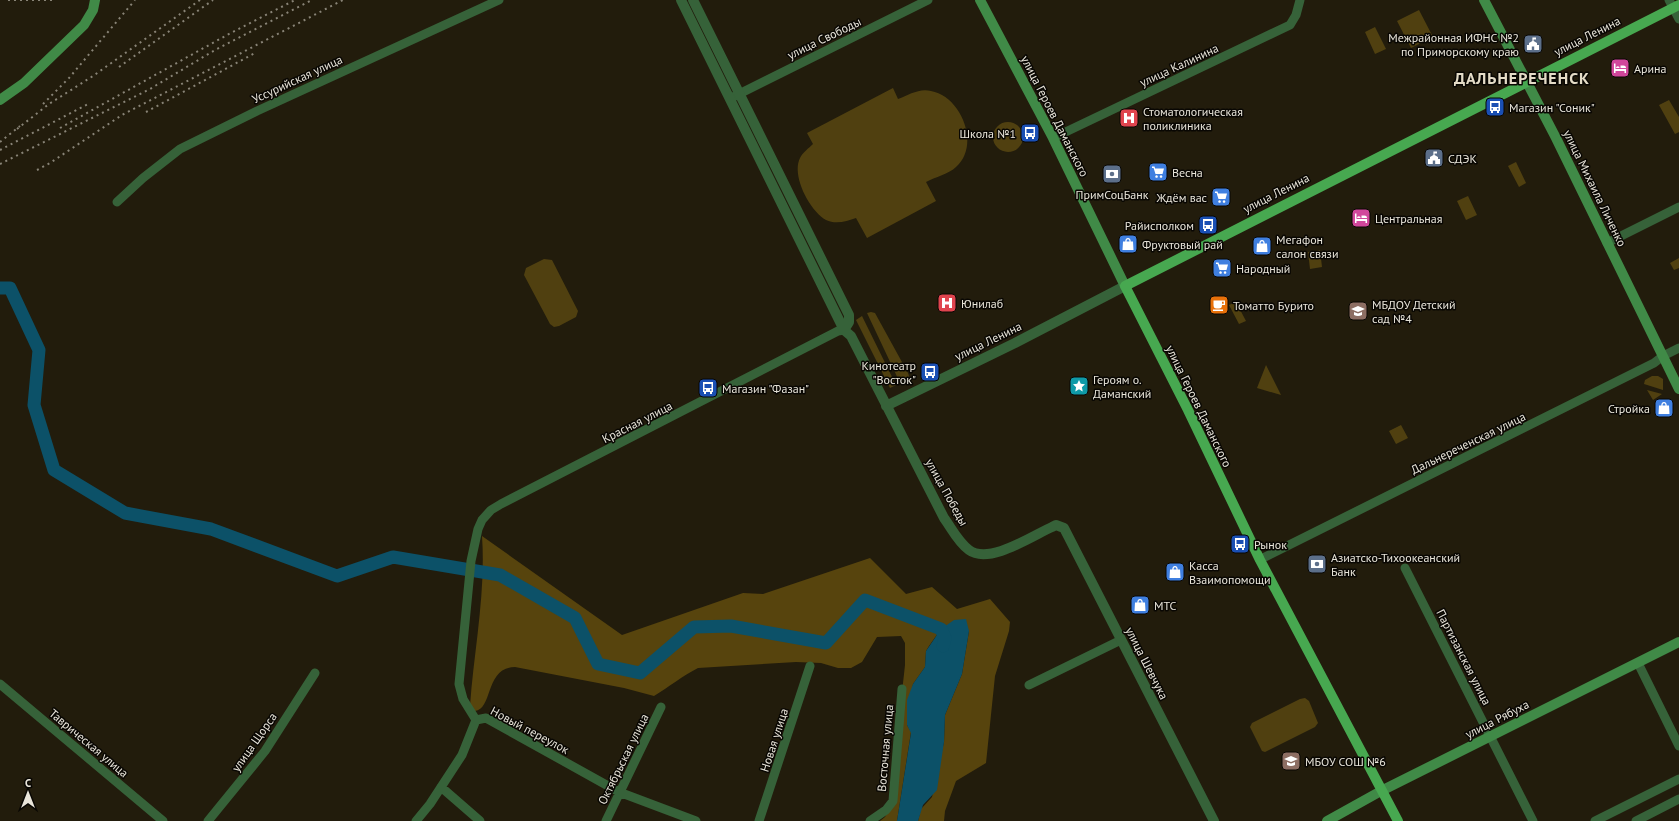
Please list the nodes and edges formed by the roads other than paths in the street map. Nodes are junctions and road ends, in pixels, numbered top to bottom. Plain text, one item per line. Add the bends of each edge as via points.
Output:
1 (95, 0) edge
2 (499, 0) edge
3 (681, 0) edge
4 (693, 0) edge
5 (928, 0) edge
6 (980, 0) edge
7 (1300, 0) edge
8 (1484, 0) edge
9 (1674, 4) edge
10 (1679, 19) edge
11 (1526, 81) junction
12 (740, 94) junction
13 (731, 98) junction
14 (0, 100) edge
15 (1053, 138) junction
16 (117, 202) dead end
17 (1679, 207) edge
18 (1607, 243) junction
19 (1125, 286) junction
20 (844, 330) junction
21 (1679, 348) edge
22 (1663, 356) junction
23 (1679, 389) edge
24 (886, 406) junction
25 (1052, 526) joint
26 (1265, 557) dead end
27 (1405, 568) dead end
28 (468, 590) joint
29 (1121, 640) junction
30 (1679, 642) edge
31 (1638, 663) junction
32 (810, 666) dead end
33 (315, 673) dead end
34 (0, 684) edge
35 (1029, 685) dead end
36 (902, 689) dead end
37 (661, 707) dead end
38 (476, 720) junction
39 (1491, 737) junction
40 (1679, 746) edge
41 (1679, 779) edge
42 (441, 787) junction
43 (1382, 791) junction
44 (619, 792) junction
45 (1679, 800) edge
46 (163, 821) edge
47 (208, 821) edge
48 (416, 821) edge
49 (480, 821) edge
50 (606, 821) edge
51 (696, 821) edge
52 (759, 821) edge
53 (870, 821) edge
54 (1214, 821) edge
55 (1327, 821) edge
56 (1398, 821) edge
57 (1533, 821) edge
58 (1595, 821) edge
59 (1636, 821) edge

1 - 14 main road via 93,10 84,25 29,78
2 - 16 street, Уссурийская улица via 180,149
3 - 13 street, улица Победы
4 - 12 street
5 - 12 street, улица Свободы
6 - 15 main road, улица Героев Даманского
7 - 15 street, улица Калинина via 1296,16 1290,25
8 - 11 main road, улица Михаила Личенко
9 - 10 street
9 - 11 main road, улица Ленина
11 - 18 main road, улица Михаила Личенко
11 - 19 main road, улица Ленина
12 - 13 street, улица Свободы
12 - 20 street via 849,315 849,322
13 - 20 street, улица Победы
15 - 19 main road, улица Героев Даманского
17 - 18 street
18 - 22 main road, улица Михаила Личенко
19 - 24 street, улица Ленина
19 - 43 main road, улица Героев Даманского via 1253,547
20 - 24 street, улица Победы via 851,336
20 - 28 street, Красная улица via 491,510 478,529
21 - 22 street, Дальнереченская улица
22 - 23 main road, улица Михаила Личенко
22 - 26 street, Дальнереченская улица via 1603,390
24 - 25 street, улица Победы via 944,518 957,538 969,550 977,554 995,554
25 - 29 street, улица Шевчука via 1064,528
27 - 39 street, Партизанская улица
28 - 38 street, Новый переулок via 459,684 463,699
29 - 35 street
29 - 54 street, улица Шевчука
30 - 31 main road, улица Рябуха
31 - 39 main road, улица Рябуха
31 - 40 street
32 - 52 street, Новая улица
33 - 47 street, улица Щорса via 265,751
34 - 46 street, Таврическая улица
36 - 53 street, Восточная улица via 893,801 886,810
37 - 44 street, Октябрьская улица
38 - 42 street via 462,755
38 - 44 street, Новый переулок via 486,718
39 - 43 main road, улица Рябуха
39 - 57 street, Партизанская улица
41 - 58 street
42 - 48 street
42 - 49 street
43 - 55 main road, улица Рябуха
43 - 56 main road, улица Героев Даманского
44 - 50 street, Октябрьская улица
44 - 51 street, Новый переулок via 641,798
45 - 59 street

